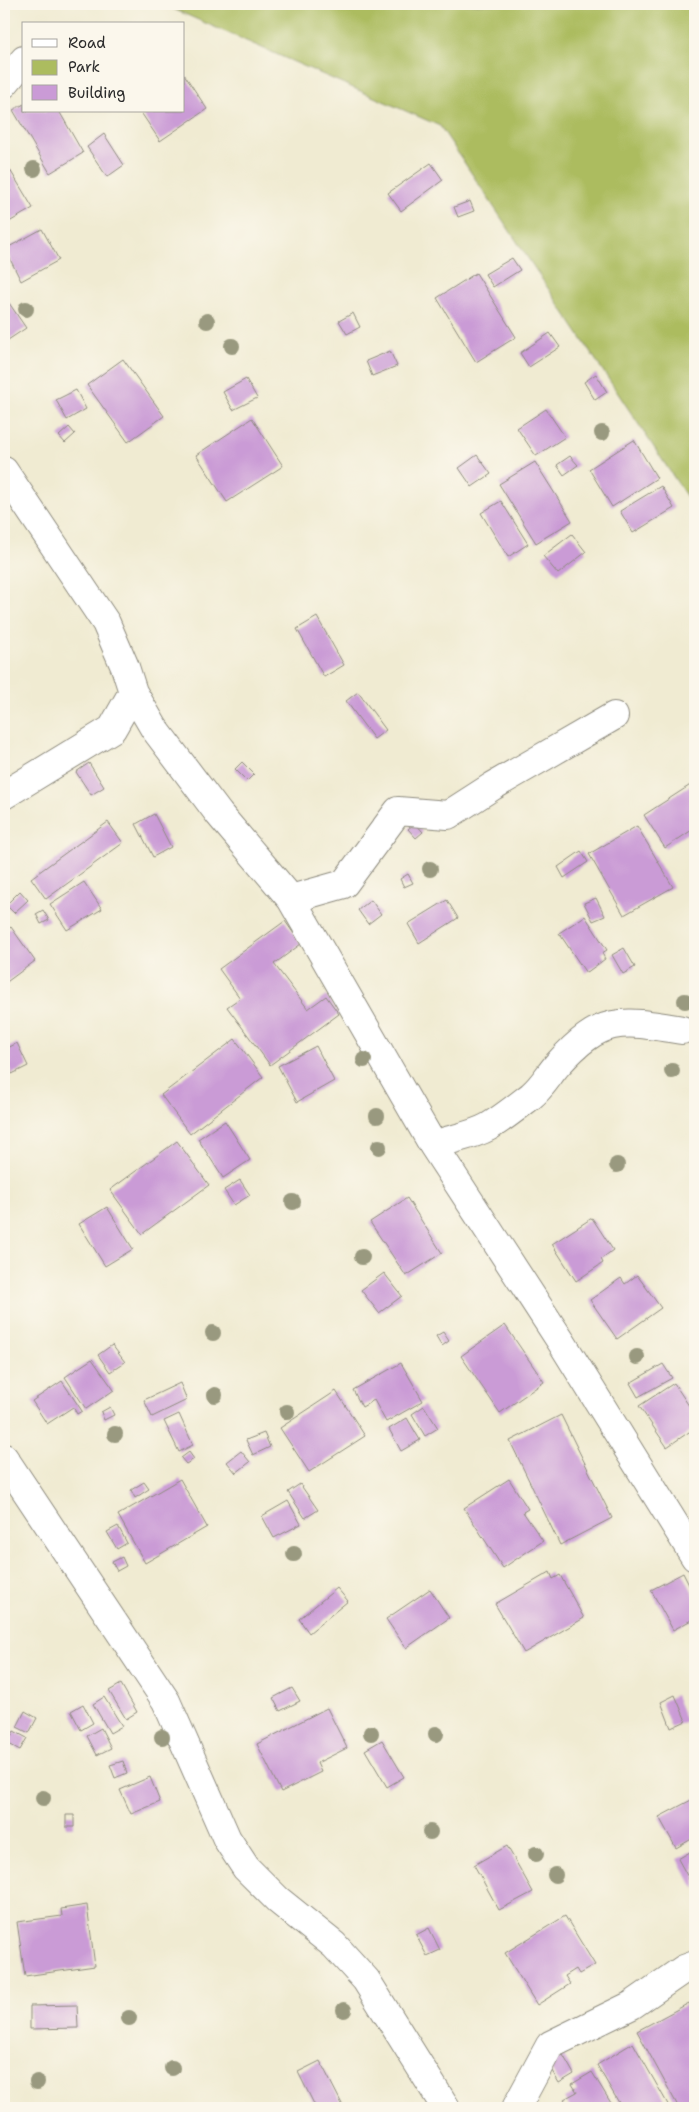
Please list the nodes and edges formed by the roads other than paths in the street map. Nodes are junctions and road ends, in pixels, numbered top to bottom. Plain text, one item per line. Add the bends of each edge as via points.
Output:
1 (22, 62) edge
2 (4, 84) edge
3 (4, 472) edge
4 (133, 692) junction
5 (614, 716) dead end
6 (4, 795) edge
7 (291, 899) junction
8 (682, 1030) dead end
9 (433, 1144) junction
10 (4, 1458) edge
11 (695, 1557) edge
12 (695, 1965) edge
13 (446, 2108) edge
14 (516, 2108) edge

1 - 2 street
3 - 4 street via 106,623
4 - 6 street via 112,729
4 - 7 street via 178,762
5 - 7 street via 448,816 398,811 344,884
7 - 9 street
8 - 9 street via 636,1022 617,1023 595,1031 575,1045 531,1096 487,1128
9 - 11 street
10 - 13 street via 166,1701 227,1839 242,1861 278,1900 334,1945 366,1980
12 - 14 street via 632,2005 550,2045

